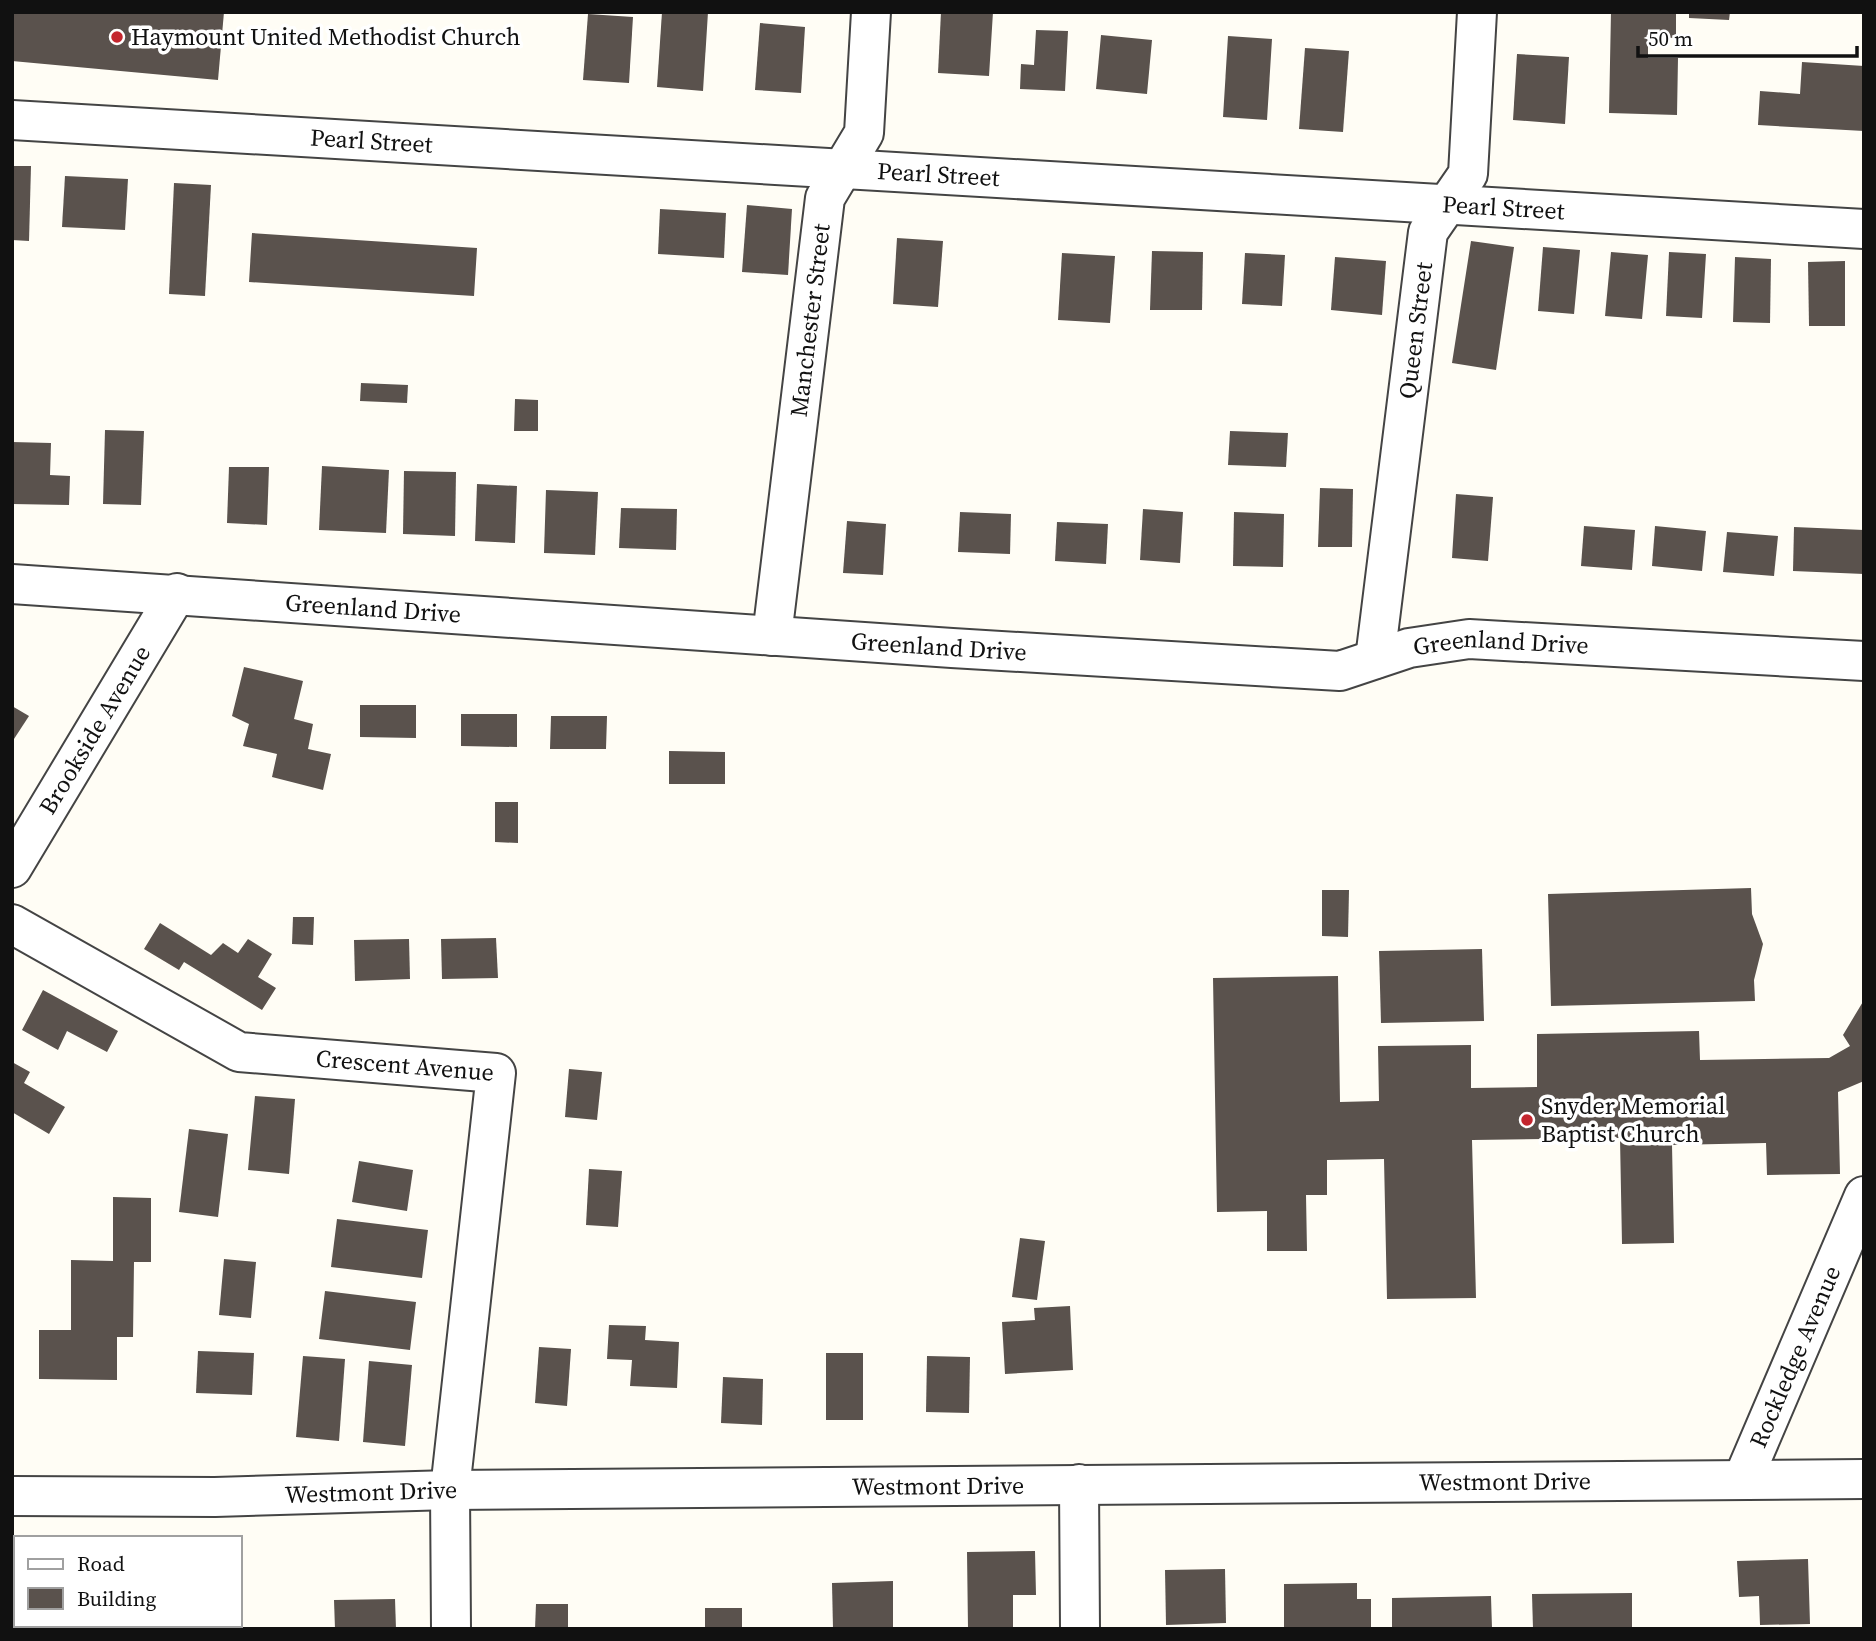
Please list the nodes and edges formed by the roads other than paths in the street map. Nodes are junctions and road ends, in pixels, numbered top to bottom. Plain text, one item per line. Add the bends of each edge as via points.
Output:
1 (872, 12) edge
2 (1477, 12) edge
3 (12, 120) edge
4 (842, 168) junction
5 (1446, 204) junction
6 (1864, 229) edge
7 (12, 584) edge
8 (177, 593) junction
9 (772, 636) junction
10 (1375, 659) junction
11 (1864, 660) edge
12 (12, 868) edge
13 (12, 924) edge
14 (1864, 1196) edge
15 (1743, 1479) junction
16 (1864, 1479) edge
17 (1079, 1484) junction
18 (450, 1490) junction
19 (12, 1496) edge
20 (451, 1629) edge
21 (1080, 1629) edge

1 - 4 street, Manchester Street via 864,133
2 - 5 street, Queen Street via 1468,174
3 - 4 street, Pearl Street
4 - 5 street, Pearl Street
4 - 9 street, Manchester Street via 825,198
5 - 6 street, Pearl Street
5 - 10 street, Queen Street via 1429,232
7 - 8 street, Greenland Drive
8 - 9 street, Greenland Drive
8 - 12 street, Brookside Avenue
9 - 10 street, Greenland Drive via 1340,671
10 - 11 street, Greenland Drive via 1457,640 1508,639
13 - 18 street, Crescent Avenue via 239,1052 496,1073
14 - 15 street, Rockledge Avenue
15 - 16 street, Westmont Drive
15 - 17 street, Westmont Drive
17 - 18 street, Westmont Drive
17 - 21 street
18 - 19 street, Westmont Drive via 215,1497
18 - 20 street

